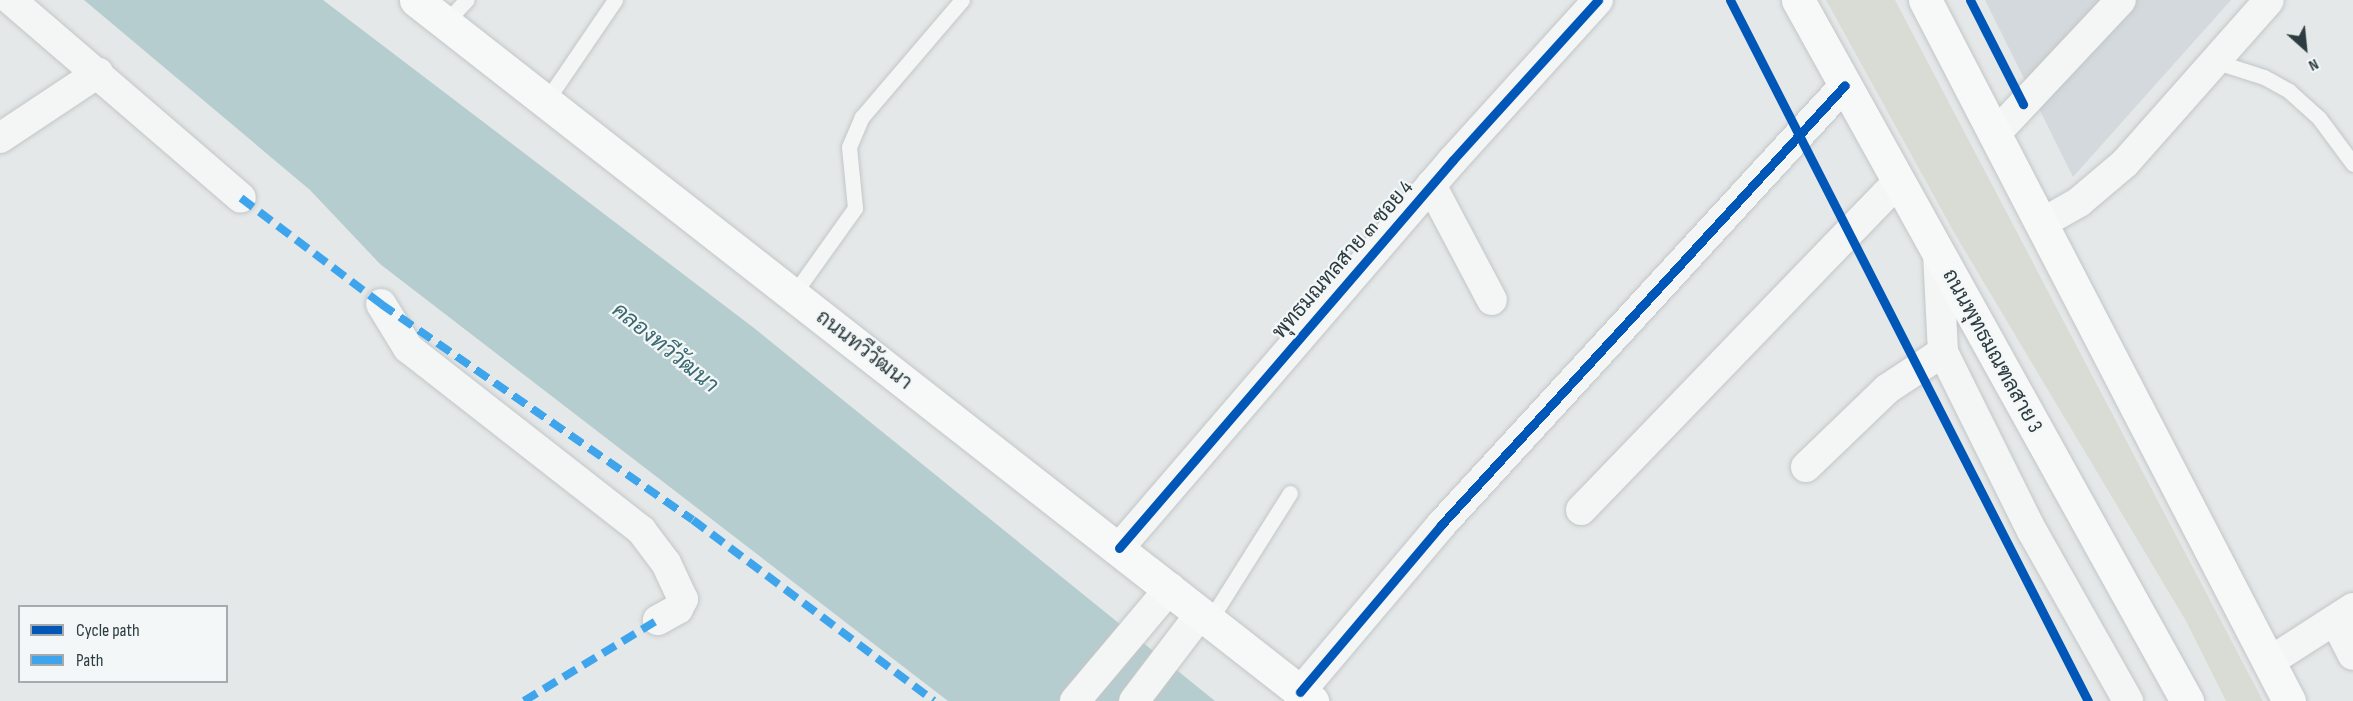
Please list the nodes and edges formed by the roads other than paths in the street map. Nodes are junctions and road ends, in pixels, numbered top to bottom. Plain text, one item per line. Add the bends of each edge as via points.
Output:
1 (11, 0) edge
2 (416, 0) edge
3 (466, 0) edge
4 (615, 0) edge
5 (962, 0) edge
6 (1598, 0) edge
7 (1798, 0) edge
8 (1925, 0) edge
9 (2121, 0) edge
10 (2269, 0) edge
11 (444, 24) junction
12 (2214, 61) junction
13 (98, 73) junction
14 (1845, 85) junction
15 (544, 104) junction
16 (1997, 132) junction
17 (0, 138) edge
18 (2353, 164) edge
19 (1898, 182) junction
20 (1431, 185) junction
21 (242, 198) dead end
22 (2044, 222) junction
23 (1938, 253) junction
24 (793, 295) junction
25 (1492, 300) dead end
26 (381, 304) dead end
27 (1943, 352) junction
28 (1806, 467) dead end
29 (1290, 493) dead end
30 (1581, 510) dead end
31 (1119, 548) junction
32 (1170, 588) junction
33 (2344, 614) edge
34 (1205, 616) junction
35 (658, 620) dead end
36 (2353, 655) edge
37 (2269, 662) junction
38 (1306, 696) edge
39 (1075, 701) edge
40 (1134, 701) edge
41 (2128, 701) edge
42 (2187, 701) edge
43 (2289, 701) edge

1 - 13 street
2 - 11 main road, ถนนทวีวัฒนา
3 - 11 lane
4 - 15 lane
5 - 24 lane via 862,117 849,147 855,208
6 - 20 street, พุทธมณทลสาย ๓ ซอย 4
7 - 14 main road, ถนนพุทธมณฑลสาย 3
8 - 16 main road
9 - 16 street
10 - 12 street
11 - 15 main road, ถนนทวีวัฒนา
12 - 18 lane via 2264,77 2289,92 2319,118
12 - 22 street via 2125,163 2079,202
13 - 17 street
13 - 21 street
14 - 19 main road, ถนนพุทธมณฑลสาย 3
14 - 38 street via 1441,525
15 - 24 main road, ถนนทวีวัฒนา
16 - 22 main road
19 - 23 main road, ถนนพุทธมณฑลสาย 3
19 - 30 street
20 - 25 street
20 - 31 street, พุทธมณทลสาย ๓ ซอย 4
22 - 37 main road
23 - 27 street
23 - 42 main road, ถนนพุทธมณฑลสาย 3
24 - 31 main road, ถนนทวีวัฒนา
26 - 35 street via 408,348 641,530 666,563 683,598 678,609
27 - 28 street via 1887,389
27 - 41 street via 2032,531
29 - 34 lane
31 - 32 main road, ถนนทวีวัฒนา
32 - 34 main road, ถนนทวีวัฒนา
32 - 39 street
33 - 36 street
33 - 37 street
34 - 38 main road, ถนนทวีวัฒนา
34 - 40 street via 1171,652
37 - 43 main road

